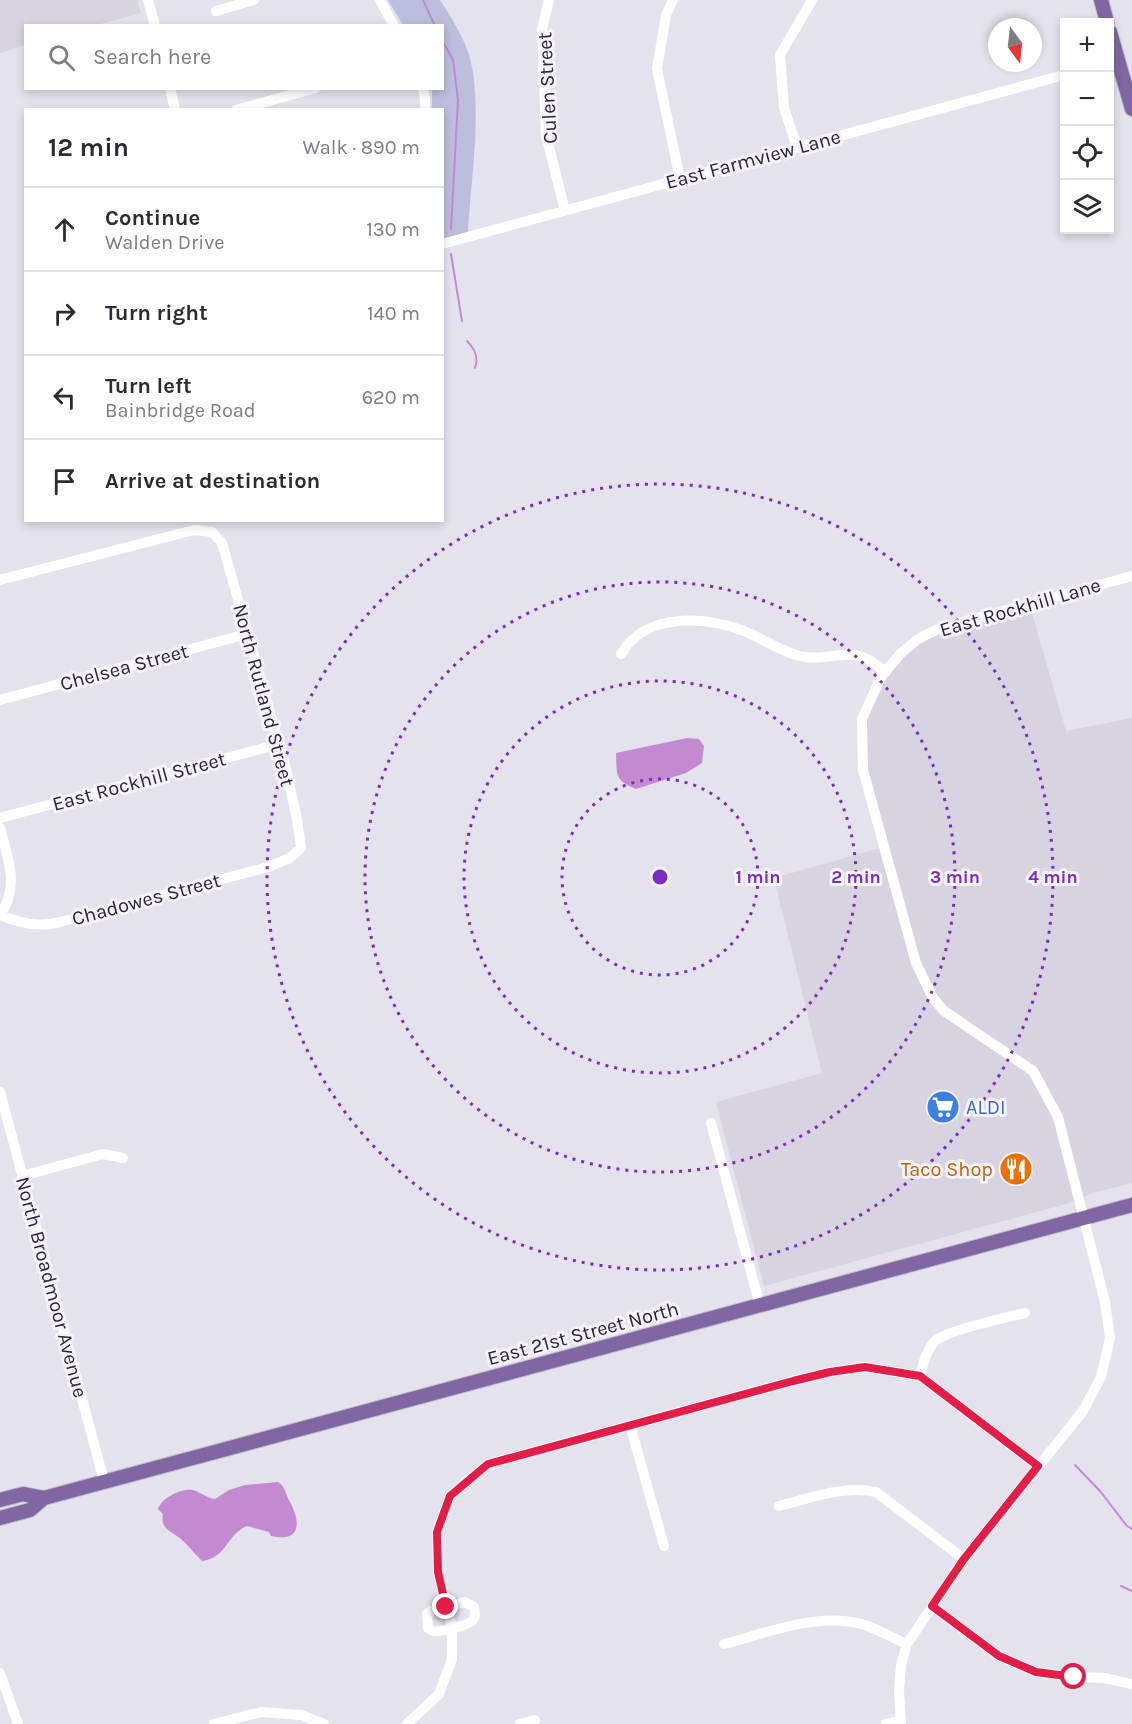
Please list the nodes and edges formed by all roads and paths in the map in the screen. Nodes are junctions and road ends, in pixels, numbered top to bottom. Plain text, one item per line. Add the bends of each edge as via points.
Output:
1 (148, 0) edge
2 (254, 0) edge
3 (380, 0) edge
4 (549, 0) edge
5 (673, 0) edge
6 (812, 0) edge
7 (1101, 0) edge
8 (216, 11) dead end
9 (1106, 18) edge
10 (154, 24) edge
11 (393, 24) edge
12 (1114, 63) edge
13 (1060, 76) edge
14 (170, 90) edge
15 (309, 90) edge
16 (423, 90) edge
17 (175, 108) edge
18 (243, 108) edge
19 (425, 108) edge
20 (1132, 109) edge
21 (797, 147) junction
22 (681, 180) junction
23 (564, 211) junction
24 (444, 243) edge
25 (1132, 576) edge
26 (0, 580) edge
27 (247, 634) junction
28 (621, 654) dead end
29 (886, 672) junction
30 (0, 700) edge
31 (279, 744) junction
32 (0, 818) edge
33 (0, 828) edge
34 (290, 858) joint
35 (0, 915) edge
36 (0, 1092) edge
37 (711, 1123) dead end
38 (123, 1158) dead end
39 (22, 1176) junction
40 (1132, 1205) edge
41 (1082, 1218) junction
42 (760, 1306) junction
43 (1024, 1313) dead end
44 (920, 1376) junction
45 (630, 1425) junction
46 (1038, 1466) junction
47 (104, 1481) junction
48 (44, 1498) junction
49 (0, 1500) edge
50 (779, 1506) dead end
51 (0, 1518) edge
52 (664, 1546) dead end
53 (964, 1559) junction
54 (932, 1606) junction
55 (446, 1607) junction
56 (452, 1628) junction
57 (724, 1644) dead end
58 (907, 1644) junction
59 (0, 1673) edge
60 (1132, 1684) edge
61 (536, 1720) dead end
62 (413, 1722) edge
63 (317, 1723) edge
64 (900, 1723) edge
65 (18, 1724) edge
66 (214, 1724) edge
67 (520, 1724) edge
68 (886, 1724) edge

1 - 10 street
2 - 8 street
3 - 11 street
4 - 23 street, Culen Street via 542,28 546,135
5 - 22 street via 666,15 657,69
6 - 21 street via 780,55 784,108
7 - 9 main road
12 - 20 main road
13 - 21 street, East Farmview Lane
14 - 17 street
15 - 18 street
16 - 19 street
21 - 22 street, East Farmview Lane
22 - 23 street, East Farmview Lane
23 - 24 street, East Farmview Lane
25 - 29 street, East Rockhill Lane via 940,628 918,639
26 - 27 street, North Rutland Street via 194,530 212,532 222,543
27 - 30 street, Chelsea Street
27 - 31 street, North Rutland Street
28 - 29 street via 648,627 690,621 739,629 800,657 857,655
29 - 41 street, East Rockhill Lane via 862,719 863,771 916,963 944,1011 1034,1071 1058,1117
31 - 32 street, East Rockhill Street
31 - 34 street, North Rutland Street via 301,848
33 - 35 street via 12,878
34 - 35 street, Chadowes Street via 42,926
36 - 39 street, North Broadmoor Avenue
37 - 42 street
38 - 39 street via 103,1154
39 - 47 street, North Broadmoor Avenue
40 - 41 main road, East 21st Street North
41 - 42 main road, East 21st Street North
41 - 46 street, East Rockhill Lane via 1105,1302 1110,1338 1101,1377 1083,1411
42 - 47 main road, East 21st Street North
43 - 44 street via 936,1340 926,1354
44 - 45 street via 865,1367 830,1372
44 - 46 street
45 - 52 street
45 - 55 street via 488,1464 450,1496 437,1532 438,1572
46 - 53 street, East Rockhill Lane
47 - 48 main road, East 21st Street North
48 - 49 main road, East 21st Street North via 22,1494
48 - 51 main road, East 21st Street North via 30,1510
50 - 53 street via 843,1490 876,1492
53 - 54 street, East Rockhill Lane
54 - 58 street, East Rockhill Lane
54 - 60 street via 999,1656 1036,1672
55 - 56 street
55 - 56 street via 431,1611 426,1621 433,1631
55 - 56 street via 465,1602 474,1607 470,1624
56 - 62 street via 452,1659 439,1694
57 - 58 street via 831,1621 865,1625
58 - 64 street via 901,1665
59 - 65 street
61 - 67 street
63 - 66 street via 302,1715 261,1712
64 - 68 street

